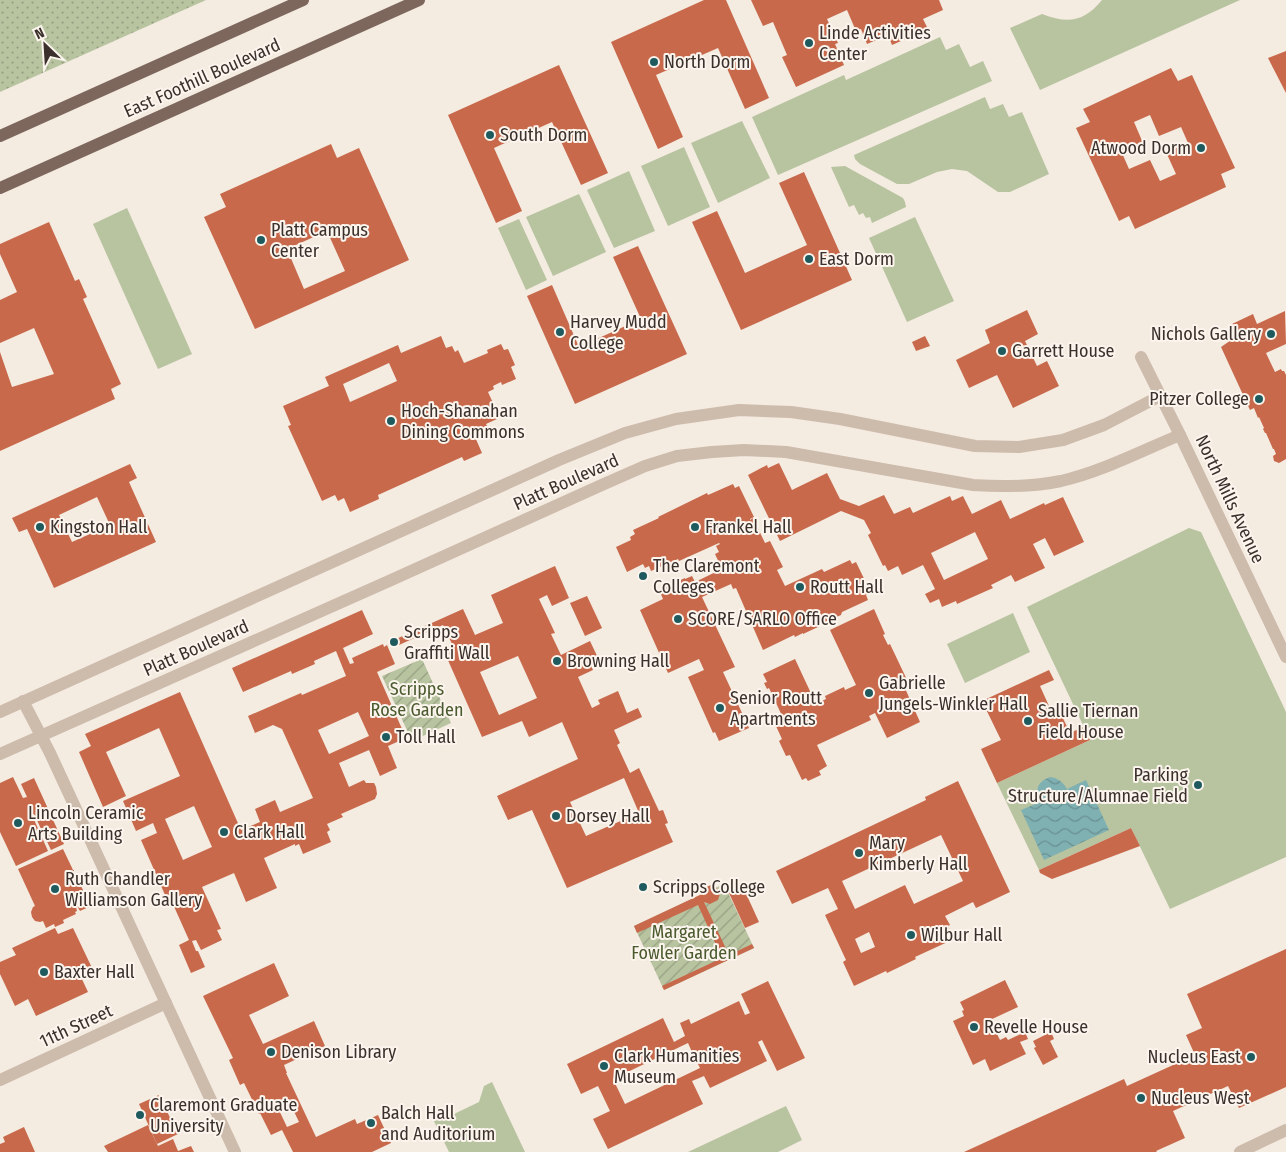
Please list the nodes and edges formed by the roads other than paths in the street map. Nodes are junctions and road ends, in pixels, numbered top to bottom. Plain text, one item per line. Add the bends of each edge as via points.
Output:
1 (303, 0) edge
2 (419, 0) edge
3 (0, 136) edge
4 (0, 188) edge
5 (1141, 357) dead end
6 (1160, 396) junction
7 (1180, 435) junction
8 (1286, 657) edge
9 (23, 701) junction
10 (0, 712) edge
11 (41, 737) junction
12 (0, 754) edge
13 (166, 1003) junction
14 (0, 1080) edge
15 (1286, 1130) edge
16 (235, 1152) edge
17 (1240, 1152) edge

1 - 3 main road, East Foothill Boulevard
2 - 4 main road, East Foothill Boulevard
5 - 6 street, North Mills Avenue
6 - 7 street, North Mills Avenue
6 - 9 street, Platt Boulevard via 1104,425 1063,440 1019,447 975,446 790,412 738,410 676,419 625,433 559,460
7 - 8 street, North Mills Avenue
7 - 11 street, Platt Boulevard via 1112,465 1062,481 1028,486 973,484 786,452 744,450 677,456 604,484
9 - 10 street, Platt Boulevard
9 - 11 street
11 - 12 street, Platt Boulevard
11 - 13 street
13 - 14 street, 11th Street
13 - 16 street
15 - 17 street

